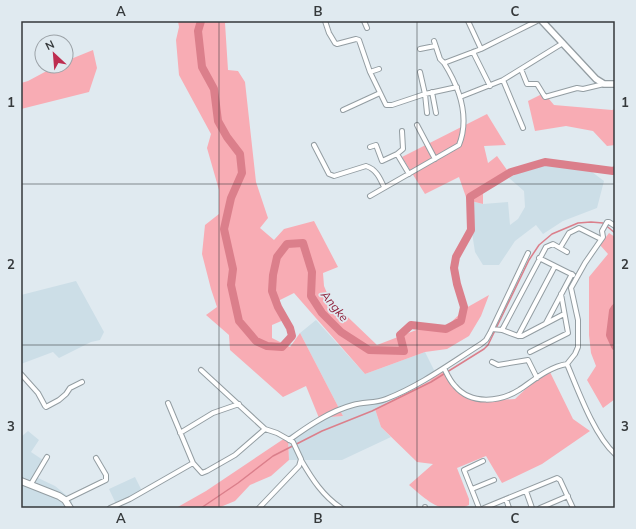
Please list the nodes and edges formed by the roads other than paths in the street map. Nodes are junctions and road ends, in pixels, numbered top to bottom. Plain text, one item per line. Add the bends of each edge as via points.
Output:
1 (324, 21) edge
2 (364, 21) edge
3 (537, 21) edge
4 (542, 21) edge
5 (470, 22) edge
6 (367, 28) dead end
7 (563, 43) junction
8 (420, 49) dead end
9 (481, 49) junction
10 (473, 52) junction
11 (444, 63) junction
12 (379, 69) dead end
13 (522, 70) junction
14 (370, 72) junction
15 (420, 72) dead end
16 (503, 80) junction
17 (604, 84) junction
18 (615, 84) edge
19 (490, 86) junction
20 (456, 87) junction
21 (432, 92) junction
22 (380, 93) junction
23 (425, 94) junction
24 (460, 97) junction
25 (342, 110) dead end
26 (427, 113) dead end
27 (436, 113) dead end
28 (417, 124) dead end
29 (523, 128) dead end
30 (402, 131) dead end
31 (314, 145) dead end
32 (370, 146) dead end
33 (398, 154) junction
34 (435, 159) junction
35 (409, 174) junction
36 (384, 187) junction
37 (370, 196) dead end
38 (615, 226) edge
39 (599, 238) dead end
40 (560, 248) junction
41 (568, 252) dead end
42 (528, 253) dead end
43 (539, 258) junction
44 (555, 266) junction
45 (561, 294) junction
46 (564, 314) junction
47 (546, 324) junction
48 (496, 329) junction
49 (518, 336) junction
50 (530, 352) dead end
51 (492, 362) dead end
52 (567, 364) junction
53 (444, 368) junction
54 (201, 370) dead end
55 (21, 374) edge
56 (537, 378) junction
57 (82, 382) dead end
58 (168, 402) dead end
59 (239, 404) junction
60 (265, 429) junction
61 (180, 433) junction
62 (291, 441) junction
63 (615, 454) edge
64 (47, 457) dead end
65 (96, 458) dead end
66 (301, 459) junction
67 (484, 461) dead end
68 (193, 463) junction
69 (21, 480) edge
70 (494, 480) dead end
71 (30, 484) junction
72 (472, 489) junction
73 (526, 491) junction
74 (568, 496) junction
75 (506, 499) junction
76 (65, 500) junction
77 (70, 508) edge
78 (110, 508) edge
79 (259, 508) edge
80 (342, 508) edge
81 (479, 508) edge
82 (484, 508) edge
83 (509, 508) edge
84 (532, 508) edge
85 (540, 508) edge
86 (573, 508) edge

1 - 14 street via 335,43 359,40
2 - 6 street
3 - 9 street
4 - 7 main road
5 - 9 street
7 - 13 street
7 - 17 main road via 585,69
8 - 11 street via 435,43 440,59
9 - 10 street
10 - 11 street
10 - 19 street
11 - 20 street
12 - 14 street
13 - 16 street
13 - 17 street via 527,84 537,84 545,97
14 - 22 street
15 - 23 street
16 - 19 street
16 - 29 street
17 - 18 main road
19 - 24 street
20 - 21 street
20 - 24 street
21 - 23 street
21 - 27 street
22 - 23 street via 388,106
22 - 25 street
23 - 26 street
24 - 34 street via 463,117 459,146
28 - 34 street
30 - 33 street via 403,149
31 - 36 street via 329,174 334,176 366,166 374,170
32 - 33 street via 376,144 382,161
33 - 35 street
34 - 35 street
35 - 36 street
36 - 37 street
38 - 52 street via 609,222 606,225 603,237 571,288 578,320 578,347
39 - 40 street via 579,228 569,233
40 - 41 street
40 - 43 street via 553,244 546,247
42 - 48 street
43 - 44 street
43 - 48 street
44 - 45 street via 573,275
44 - 49 street
45 - 46 street
45 - 47 street
46 - 47 street
46 - 50 street via 568,333
47 - 49 street
48 - 49 street
48 - 53 street via 481,344
51 - 56 street via 498,365 528,360
52 - 56 street via 553,368
52 - 63 street via 592,421 604,442
53 - 56 street via 454,386 467,396 480,400 512,394
53 - 62 street via 380,401 354,404 338,411 306,428
54 - 59 street
55 - 57 street via 38,393 46,407
58 - 61 street
59 - 60 street
59 - 61 street via 213,413
60 - 62 street
60 - 68 street via 241,451 207,471 202,473
61 - 68 street
62 - 66 street
64 - 71 street
65 - 76 street via 106,475 106,480
66 - 79 street via 299,466
66 - 80 street via 323,494
67 - 72 street via 464,470
68 - 78 street
69 - 71 main road
70 - 72 street
71 - 76 main road
72 - 81 street
73 - 74 street via 557,478
73 - 75 street
73 - 84 street
74 - 85 street
74 - 86 street
75 - 82 street
75 - 83 street
76 - 77 main road

